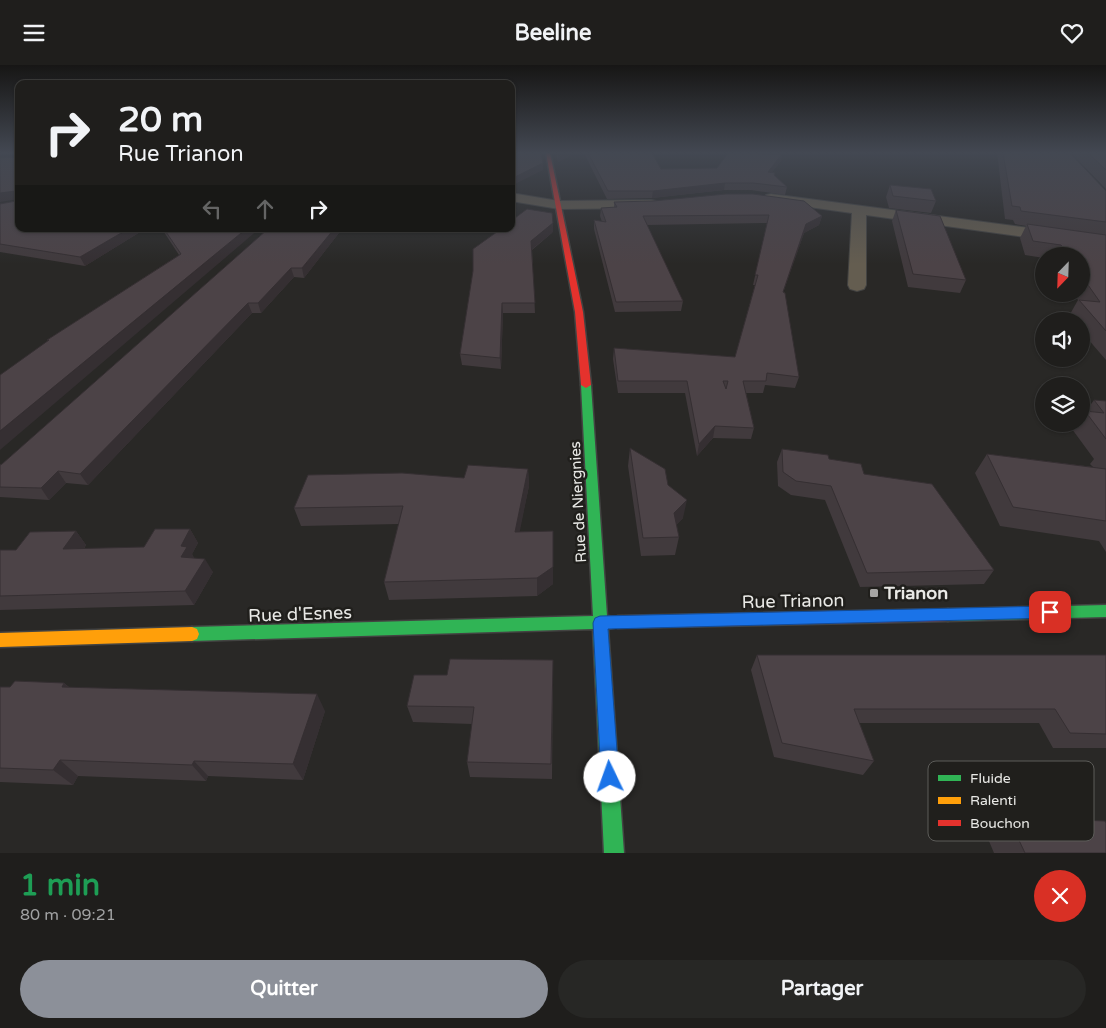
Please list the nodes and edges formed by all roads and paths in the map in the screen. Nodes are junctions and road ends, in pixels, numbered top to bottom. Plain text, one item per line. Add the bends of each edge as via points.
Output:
1 (556, 190) edge
2 (758, 197) edge
3 (515, 198) edge
4 (668, 203) edge
5 (559, 205) junction
6 (859, 211) junction
7 (1106, 243) edge
8 (857, 285) dead end
9 (1106, 611) edge
10 (600, 623) junction
11 (0, 640) edge
12 (614, 853) edge

1 - 5 street, Rue de Niergnies
2 - 6 street
3 - 5 street
4 - 5 street
5 - 10 street, Rue de Niergnies via 585,366
6 - 7 street
6 - 8 street
9 - 10 street, Rue Trianon
10 - 11 street, Rue d'Esnes
10 - 12 street, Rue de Niergnies

